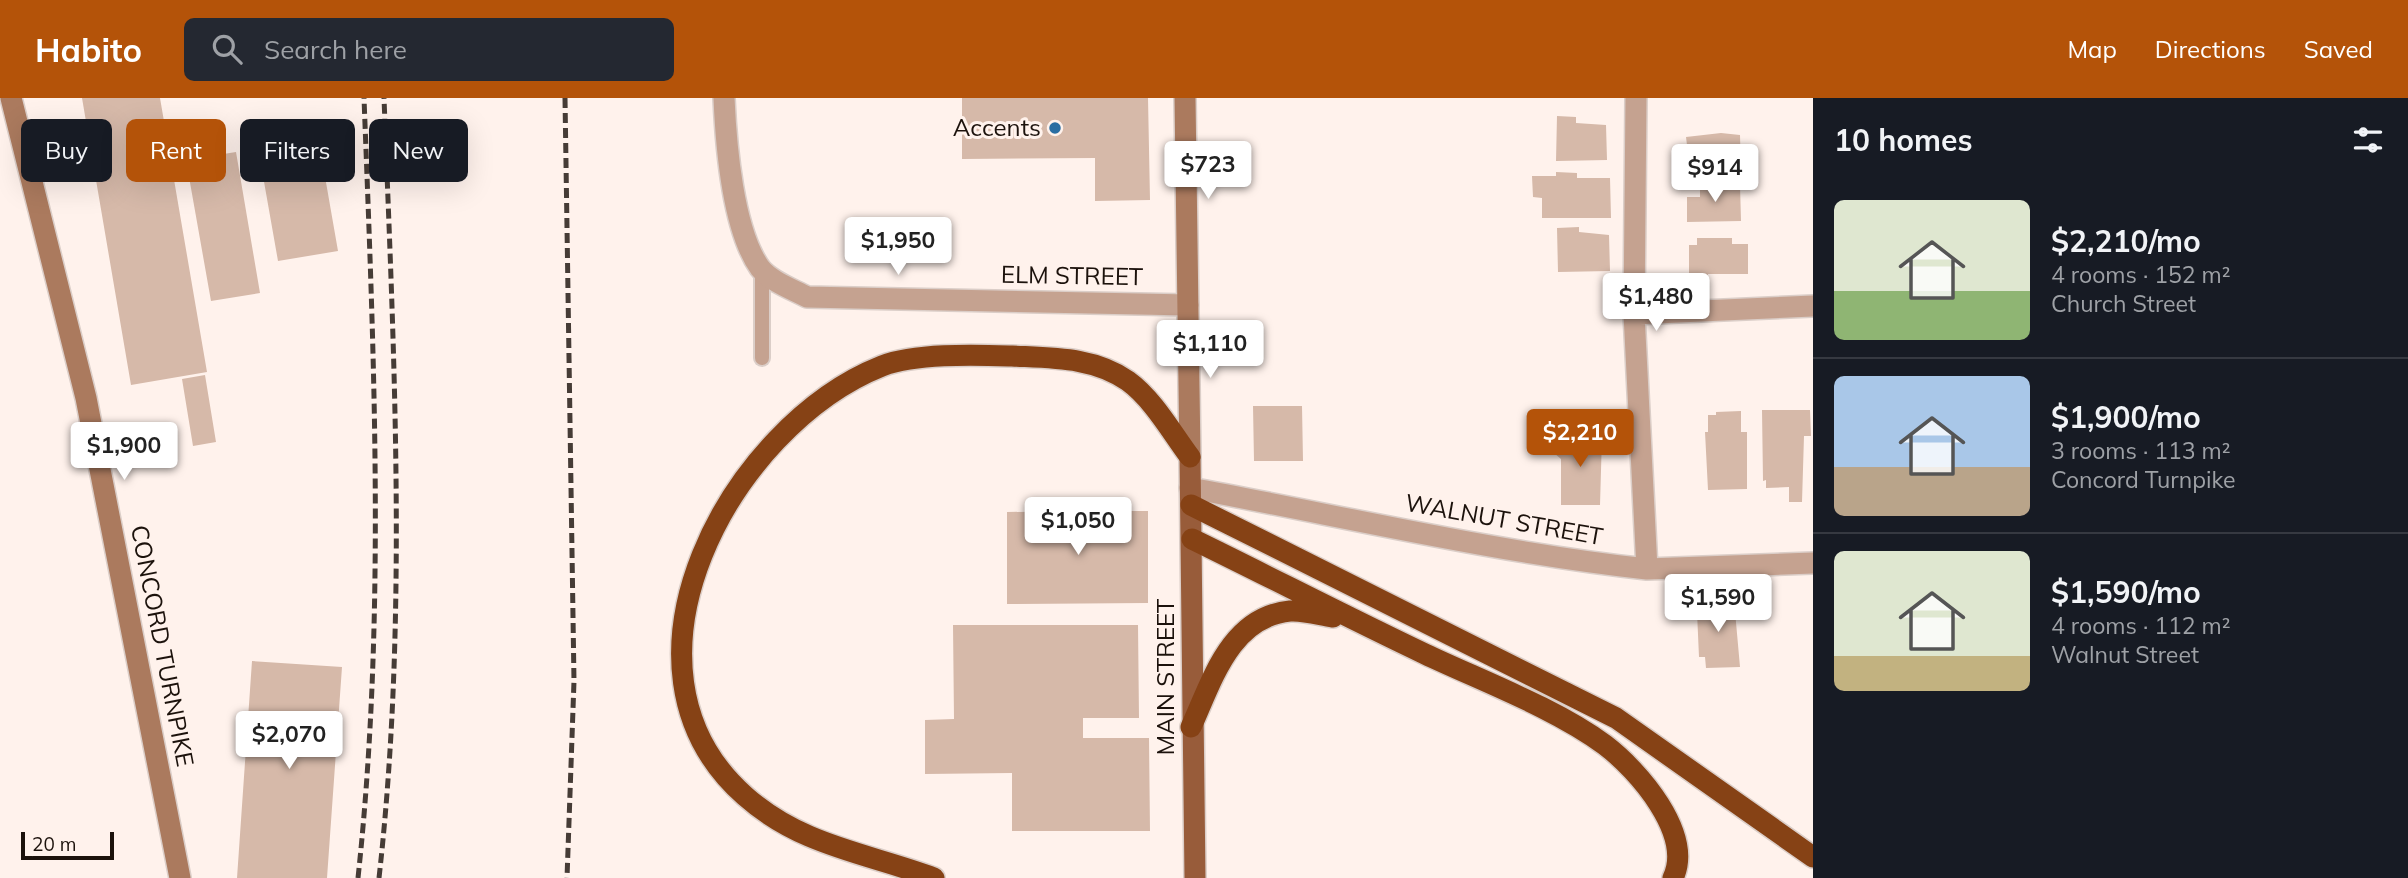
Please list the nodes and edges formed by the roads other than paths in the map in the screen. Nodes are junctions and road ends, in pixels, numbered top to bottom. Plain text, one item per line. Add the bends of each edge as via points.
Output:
1 (11, 98) edge
2 (724, 98) edge
3 (1185, 98) edge
4 (1636, 98) edge
5 (762, 270) junction
6 (1188, 304) junction
7 (1813, 306) edge
8 (1634, 314) junction
9 (762, 358) dead end
10 (1190, 457) junction
11 (1190, 496) junction
12 (1192, 539) junction
13 (1813, 563) edge
14 (1647, 569) junction
15 (1349, 619) junction
16 (1191, 727) junction
17 (1813, 857) edge
18 (1194, 871) edge
19 (180, 878) edge
20 (934, 878) edge
21 (1673, 878) edge

1 - 19 street, CONCORD TURNPIKE via 86,398
2 - 5 street via 726,143 745,239
3 - 6 street, MAIN STREET
4 - 8 street
5 - 6 street, ELM STREET via 807,296
5 - 9 lane
6 - 10 street, MAIN STREET
7 - 8 street
8 - 14 street
10 - 11 main road, MAIN STREET
10 - 20 highway via 1129,382 1100,366 1056,358 915,358 883,365 838,388 786,428 736,489 695,574 684,620 681,661 695,728 709,755 745,796 793,830 831,848
11 - 12 main road, MAIN STREET
11 - 14 street, WALNUT STREET via 1537,555
11 - 17 highway via 1616,718
12 - 15 highway
12 - 16 main road, MAIN STREET
13 - 14 street, WALNUT STREET
15 - 16 highway via 1291,611 1247,628 1227,649
15 - 21 highway via 1538,707 1605,746 1659,800 1674,839 1678,868
16 - 18 main road, MAIN STREET

